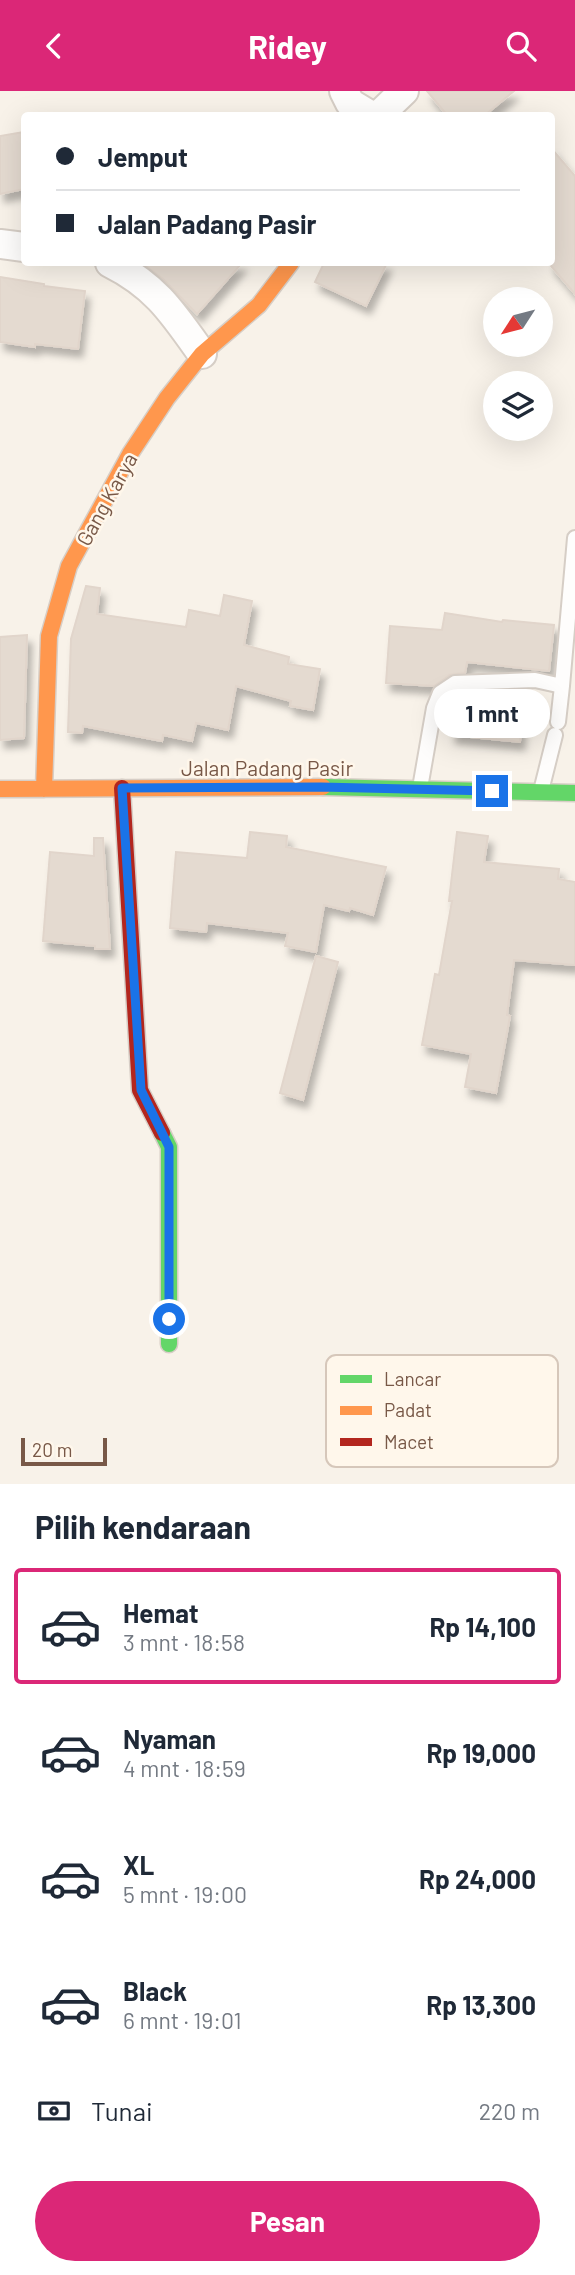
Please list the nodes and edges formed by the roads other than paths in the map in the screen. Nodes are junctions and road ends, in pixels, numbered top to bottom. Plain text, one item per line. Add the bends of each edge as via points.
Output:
1 (344, 91) edge
2 (404, 91) edge
3 (365, 112) edge
4 (382, 112) edge
5 (0, 244) edge
6 (21, 247) edge
7 (116, 266) edge
8 (289, 266) edge
9 (202, 354) junction
10 (575, 538) edge
11 (562, 686) junction
12 (122, 788) junction
13 (0, 789) edge
14 (44, 789) junction
15 (420, 789) junction
16 (540, 792) junction
17 (575, 793) edge
18 (169, 1344) dead end

1 - 3 street via 350,103
2 - 4 street
5 - 6 street
7 - 9 street via 169,306
8 - 9 main road, Gang Karya via 259,305
9 - 14 main road, Gang Karya via 130,454 69,566 49,636
10 - 11 lane
11 - 15 lane via 536,680 455,683 440,693
11 - 16 lane via 557,729
12 - 14 main road, Jalan Padang Pasir
12 - 15 main road, Jalan Padang Pasir
12 - 18 main road via 141,1090 169,1147
13 - 14 main road, Jalan Padang Pasir
15 - 16 main road, Jalan Padang Pasir
16 - 17 main road, Jalan Padang Pasir

